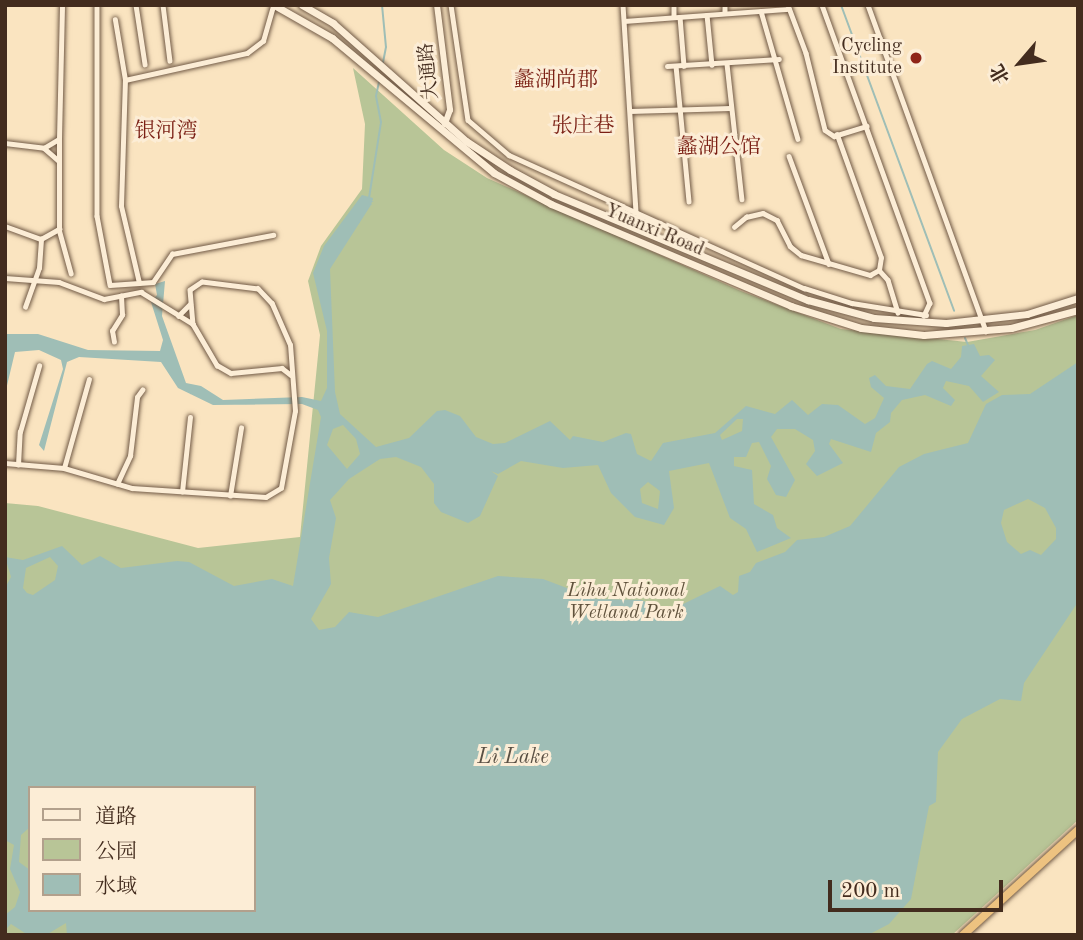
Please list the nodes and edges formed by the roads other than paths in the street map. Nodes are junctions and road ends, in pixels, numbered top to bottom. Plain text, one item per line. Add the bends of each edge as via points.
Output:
1 (62, 5) edge
2 (97, 5) edge
3 (136, 5) edge
4 (163, 5) edge
5 (273, 5) edge
6 (302, 5) edge
7 (437, 5) edge
8 (451, 5) edge
9 (623, 5) edge
10 (674, 5) edge
11 (725, 5) edge
12 (822, 5) edge
13 (868, 5) edge
14 (788, 7) edge
15 (761, 10) junction
16 (725, 13) junction
17 (707, 15) junction
18 (677, 17) junction
19 (115, 20) dead end
20 (624, 21) junction
21 (779, 59) junction
22 (170, 61) dead end
23 (145, 64) dead end
24 (727, 64) junction
25 (712, 65) junction
26 (667, 66) dead end
27 (676, 66) junction
28 (684, 66) junction
29 (125, 80) junction
30 (730, 108) junction
31 (630, 111) junction
32 (680, 111) junction
33 (446, 123) junction
34 (866, 126) junction
35 (440, 132) junction
36 (837, 135) junction
37 (59, 139) junction
38 (798, 139) dead end
39 (5, 143) edge
40 (44, 148) junction
41 (789, 156) dead end
42 (59, 161) junction
43 (742, 199) dead end
44 (689, 201) dead end
45 (636, 213) junction
46 (5, 226) edge
47 (734, 227) dead end
48 (59, 229) junction
49 (273, 234) dead end
50 (41, 239) junction
51 (830, 265) junction
52 (879, 270) junction
53 (71, 273) dead end
54 (5, 278) edge
55 (35, 279) junction
56 (139, 283) junction
57 (121, 296) junction
58 (1078, 298) edge
59 (191, 303) junction
60 (25, 307) dead end
61 (1078, 310) edge
62 (898, 312) junction
63 (926, 314) junction
64 (178, 316) junction
65 (983, 320) junction
66 (909, 323) junction
67 (193, 324) junction
68 (986, 332) junction
69 (114, 342) dead end
70 (291, 360) junction
71 (39, 366) dead end
72 (282, 368) junction
73 (292, 375) junction
74 (89, 379) dead end
75 (142, 390) dead end
76 (190, 417) dead end
77 (241, 428) dead end
78 (5, 463) edge
79 (18, 465) junction
80 (64, 468) junction
81 (117, 484) junction
82 (182, 492) junction
83 (230, 496) junction
84 (1078, 830) edge
85 (963, 935) edge

1 - 37 street
2 - 56 street via 97,216 110,285
3 - 23 street
4 - 22 street
5 - 29 street via 263,41 247,53
5 - 35 main road, Yuanxi Road via 311,24
6 - 33 main road, Yuanxi Road via 332,23
7 - 33 street, 大通路 via 450,110
8 - 45 street via 468,120 477,131 509,155
9 - 20 street
10 - 18 street
11 - 16 street
12 - 34 street
13 - 65 street
14 - 15 street
14 - 36 street via 806,53 825,130
15 - 16 street
15 - 21 street
16 - 17 street
17 - 18 street
17 - 25 street
18 - 20 street
18 - 28 street
19 - 29 street
20 - 31 street
21 - 24 street
21 - 38 street
24 - 25 street
24 - 30 street
25 - 28 street
26 - 27 street
27 - 28 street
27 - 32 street
29 - 56 street via 121,206
30 - 32 street
30 - 43 street
31 - 32 street
31 - 45 street
32 - 44 street
33 - 35 street, 大通路
33 - 66 main road, Yuanxi Road via 486,156 554,194 808,300
34 - 36 street
34 - 63 street via 930,303
35 - 68 main road, Yuanxi Road via 494,173 551,204 825,318 891,333
36 - 52 street via 881,258
37 - 40 street
37 - 42 street
39 - 40 street
40 - 42 street
41 - 51 street
42 - 48 street
45 - 62 street via 804,288
46 - 50 street
47 - 51 street via 746,217 763,213 777,220 790,246 801,255
48 - 50 street
48 - 53 street
49 - 56 street via 172,254 153,282
50 - 55 street
51 - 52 street via 870,275
52 - 62 street via 888,280
54 - 55 street
55 - 57 street via 59,282 89,296
55 - 60 street
57 - 64 street via 141,292
57 - 69 street via 122,315 112,331
58 - 65 main road, Yuanxi Road via 1027,314
59 - 64 street
59 - 67 street
59 - 70 street via 190,290 202,282 258,289 272,304 290,345
61 - 68 main road, Yuanxi Road
62 - 63 street
63 - 66 street
64 - 67 street
65 - 66 main road, Yuanxi Road
65 - 68 street
67 - 72 street via 210,356 231,373
70 - 72 street
70 - 73 street
71 - 79 street via 20,432
72 - 73 street
73 - 83 street via 295,406 281,488 266,497
74 - 80 street
75 - 81 street via 137,397 130,456
76 - 82 street
77 - 83 street
78 - 79 street
79 - 80 street
80 - 81 street
81 - 82 street
82 - 83 street
84 - 85 highway

